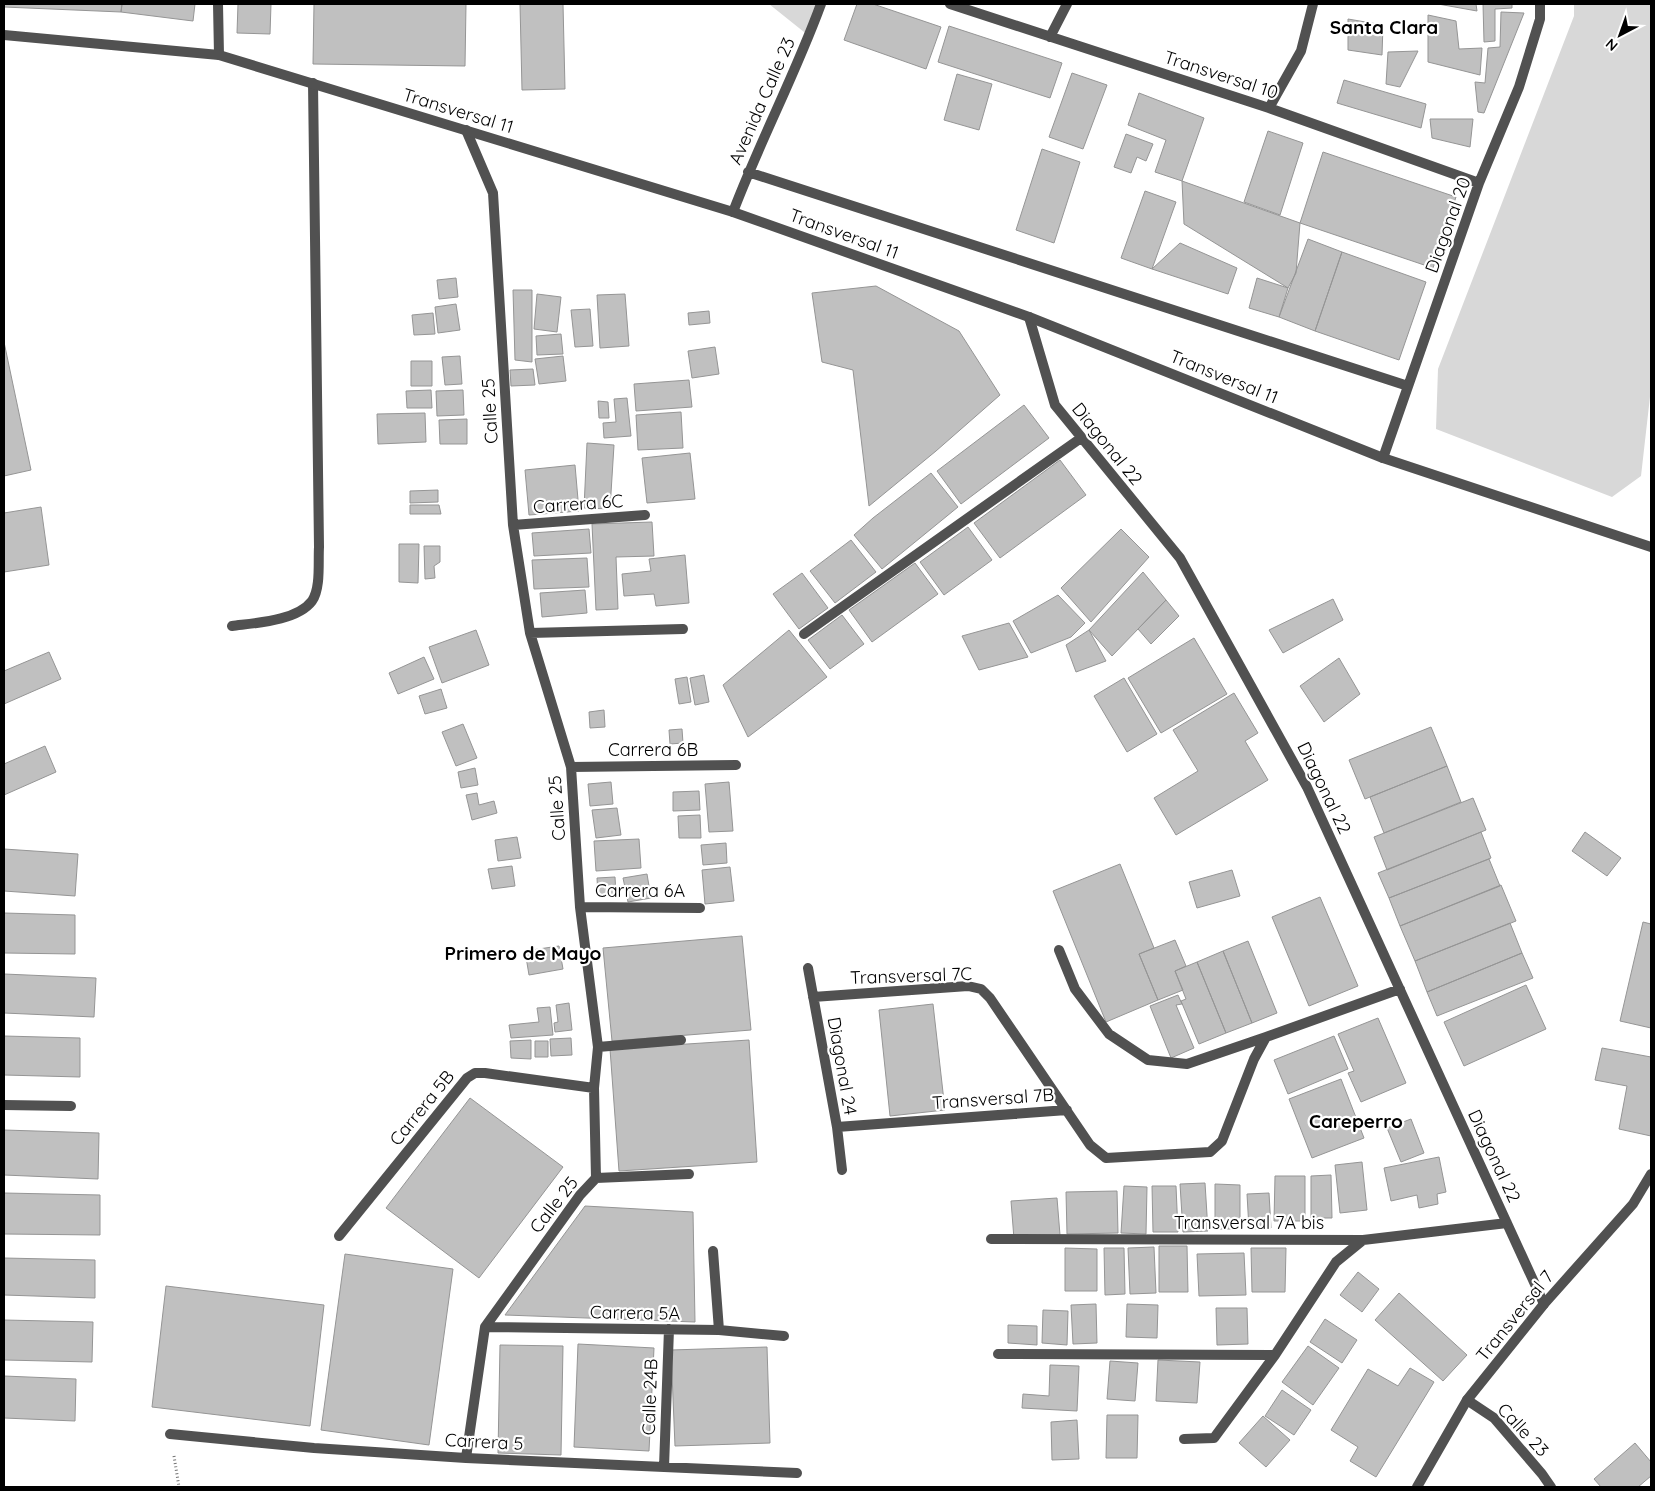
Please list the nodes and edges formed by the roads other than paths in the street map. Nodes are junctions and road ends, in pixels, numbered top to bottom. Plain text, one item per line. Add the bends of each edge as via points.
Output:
1 (218, 4) edge
2 (821, 4) edge
3 (950, 4) edge
4 (1066, 4) edge
5 (1313, 4) edge
6 (1540, 4) edge
7 (4, 35) edge
8 (1050, 37) junction
9 (219, 55) junction
10 (313, 83) junction
11 (1269, 108) junction
12 (466, 130) junction
13 (748, 172) junction
14 (1479, 184) junction
15 (733, 212) junction
16 (1029, 317) junction
17 (1408, 386) junction
18 (1081, 438) junction
19 (1383, 458) junction
20 (645, 515) dead end
21 (513, 525) junction
22 (1651, 547) edge
23 (232, 626) dead end
24 (682, 629) dead end
25 (530, 633) junction
26 (804, 634) dead end
27 (736, 765) dead end
28 (571, 767) junction
29 (580, 906) junction
30 (700, 908) dead end
31 (1059, 950) dead end
32 (808, 968) dead end
33 (1400, 989) junction
34 (813, 997) junction
35 (1266, 1037) junction
36 (681, 1040) dead end
37 (598, 1047) junction
38 (594, 1088) junction
39 (4, 1105) edge
40 (70, 1106) dead end
41 (1067, 1110) junction
42 (837, 1127) junction
43 (842, 1170) dead end
44 (689, 1174) dead end
45 (1651, 1174) edge
46 (596, 1178) junction
47 (1507, 1223) junction
48 (338, 1236) dead end
49 (991, 1239) dead end
50 (1363, 1240) junction
51 (712, 1251) dead end
52 (1544, 1304) junction
53 (485, 1327) junction
54 (669, 1329) junction
55 (719, 1330) junction
56 (784, 1336) dead end
57 (998, 1354) dead end
58 (1275, 1355) junction
59 (1467, 1400) junction
60 (170, 1434) road end
61 (1184, 1439) dead end
62 (466, 1458) junction
63 (664, 1467) junction
64 (797, 1473) dead end
65 (1417, 1487) edge
66 (1551, 1487) edge

1 - 9 street
2 - 13 street, Avenida Calle 23
3 - 8 street, Transversal 10
4 - 8 street
5 - 11 street via 1301,51
6 - 14 street, Diagonal 20 via 1540,19 1519,87
7 - 9 street, Transversal 11
8 - 11 street, Transversal 10
9 - 10 street, Transversal 11
10 - 12 street, Transversal 11
10 - 23 street via 318,582 312,600 297,613 283,619
11 - 14 street, Transversal 10
12 - 15 street, Transversal 11
12 - 21 street, Calle 25 via 493,193
13 - 15 street, Avenida Calle 23
13 - 17 street
14 - 17 street, Diagonal 20
15 - 16 street, Transversal 11
16 - 18 street, Diagonal 22 via 1055,405
16 - 19 street, Transversal 11
17 - 19 street, Diagonal 20
18 - 26 street
18 - 33 street, Diagonal 22 via 1180,558 1307,787
19 - 22 street, Transversal 11
20 - 21 street, Carrera 6C
21 - 25 street, Calle 25
24 - 25 street
25 - 28 street, Calle 25
27 - 28 street, Carrera 6B
28 - 29 street, Calle 25
29 - 30 street, Carrera 6A
29 - 37 street, Calle 25
31 - 35 street via 1075,989 1109,1034 1148,1060 1187,1064
32 - 34 street, Diagonal 24
33 - 35 street
33 - 47 street, Diagonal 22
34 - 41 street, Transversal 7C via 968,986 981,989
34 - 42 street, Diagonal 24
35 - 41 street, Transversal 7B via 1222,1140 1210,1152 1106,1158 1090,1145
36 - 37 street
37 - 38 street, Calle 25
38 - 46 street, Calle 25
38 - 48 street, Carrera 5B via 475,1073 467,1078
39 - 40 street
41 - 42 street, Transversal 7B
42 - 43 street, Diagonal 24
44 - 46 street
45 - 52 street, Transversal 7 via 1633,1204
46 - 53 street, Calle 25 via 580,1195
47 - 50 street, Transversal 7A bis
47 - 52 street, Diagonal 22
49 - 50 street, Transversal 7A bis
50 - 58 street via 1336,1262
51 - 55 street
52 - 59 street, Transversal 7
53 - 54 street, Carrera 5A
53 - 62 street, Calle 25
54 - 55 street, Carrera 5A
54 - 63 street, Calle 24B
55 - 56 street, Carrera 5A
57 - 58 street
58 - 61 street via 1214,1438
59 - 65 street, Transversal 7
59 - 66 street, Calle 23 via 1494,1418
60 - 62 street, Carrera 5
62 - 63 street, Carrera 5
63 - 64 street, Carrera 5

